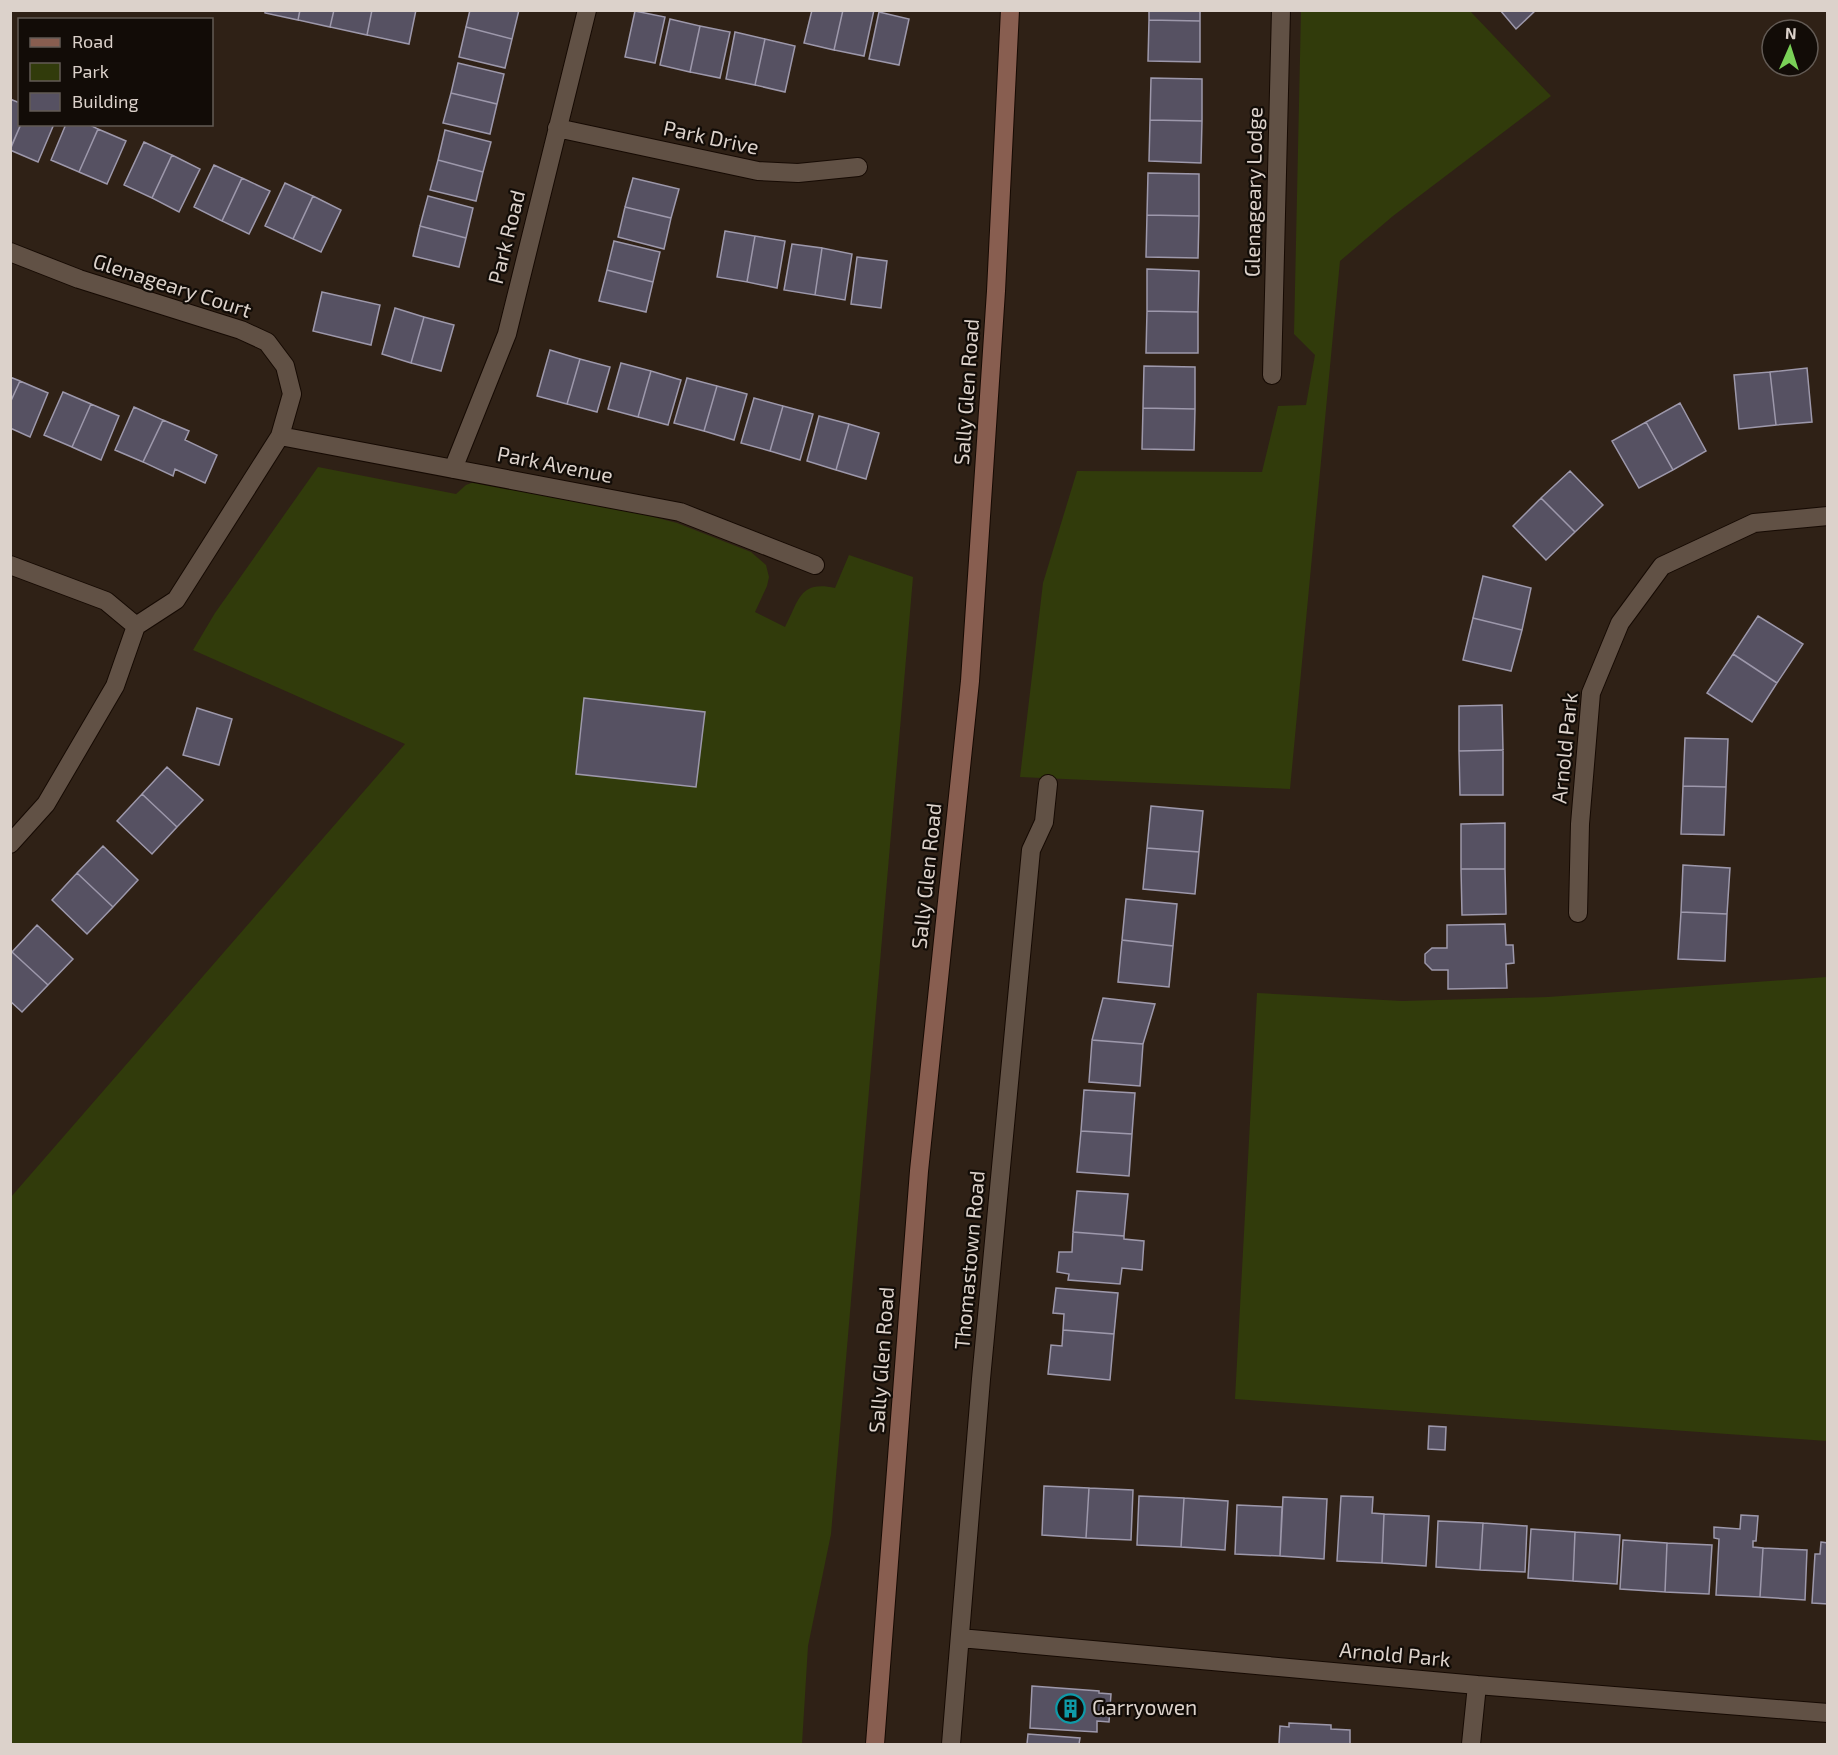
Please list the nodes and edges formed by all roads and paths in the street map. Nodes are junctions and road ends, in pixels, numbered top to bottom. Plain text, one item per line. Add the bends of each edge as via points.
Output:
1 (587, 10) edge
2 (1010, 10) edge
3 (1281, 10) edge
4 (557, 128) junction
5 (858, 167) dead end
6 (10, 252) edge
7 (1272, 375) dead end
8 (280, 436) junction
9 (453, 469) junction
10 (1827, 516) edge
11 (10, 565) edge
12 (815, 565) dead end
13 (136, 626) junction
14 (1048, 784) dead end
15 (10, 844) edge
16 (1578, 913) dead end
17 (960, 1638) junction
18 (1477, 1685) junction
19 (1827, 1713) edge
20 (875, 1744) edge
21 (951, 1744) edge
22 (1471, 1744) edge

1 - 4 street, Park Road
2 - 20 main road, Sally Glen Road via 970,681 919,1171
3 - 7 street, Glenageary Lodge
4 - 5 street, Park Drive via 758,171 798,173
4 - 9 street, Park Road via 507,334
6 - 8 street, Glenageary Court via 267,342 285,366 292,394
8 - 9 street, Park Avenue
8 - 13 street, Glenageary Court via 176,600
9 - 12 street, Park Avenue via 680,512
10 - 16 street, Arnold Park via 1754,523 1662,566 1620,623 1591,693 1580,824
11 - 13 street via 106,601
13 - 15 street via 115,686 46,804
14 - 17 street, Thomastown Road via 1044,822 1031,850
17 - 18 street, Arnold Park
17 - 21 street, Thomastown Road
18 - 19 street, Arnold Park
18 - 22 street

